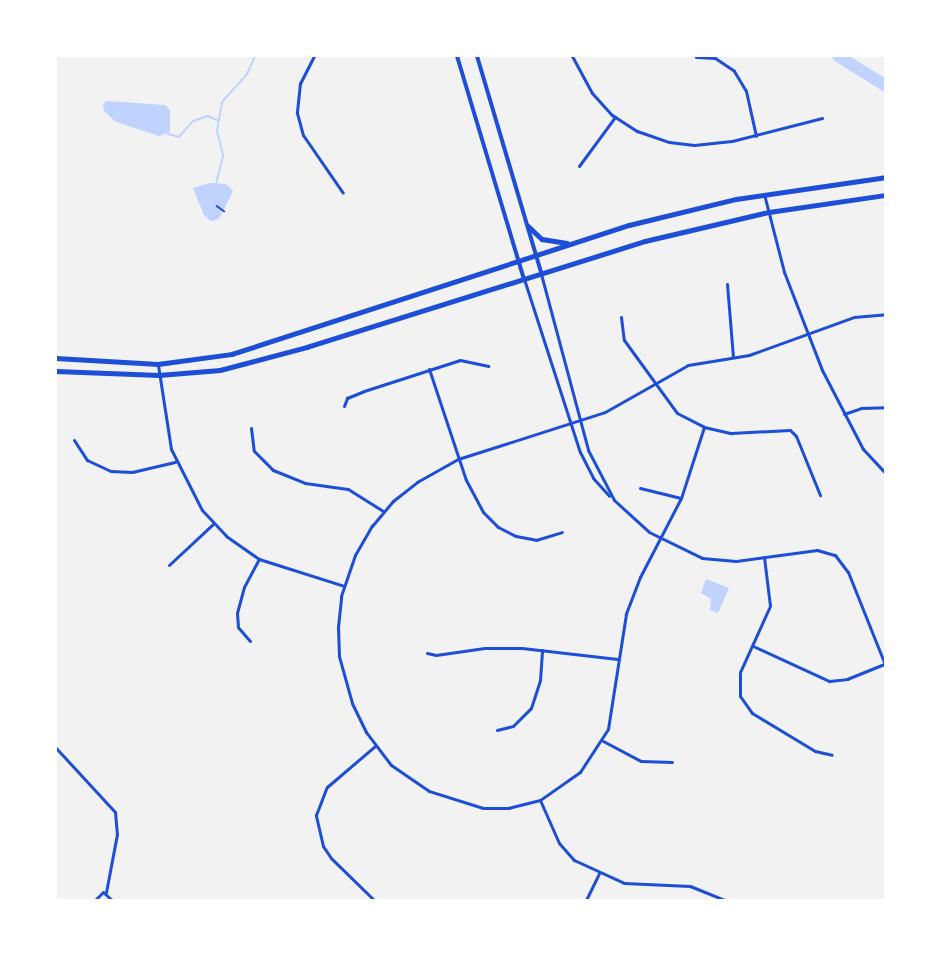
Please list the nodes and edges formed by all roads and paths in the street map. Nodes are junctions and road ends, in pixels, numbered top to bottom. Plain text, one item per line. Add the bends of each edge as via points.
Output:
1 (314, 56) edge
2 (457, 56) edge
3 (477, 56) edge
4 (572, 56) edge
5 (696, 57) edge
6 (615, 117) junction
7 (822, 118) dead end
8 (756, 136) junction
9 (579, 166) dead end
10 (885, 177) edge
11 (343, 193) dead end
12 (764, 194) junction
13 (885, 195) edge
14 (217, 206) dead end
15 (224, 211) dead end
16 (769, 212) junction
17 (528, 226) junction
18 (569, 243) junction
19 (536, 254) junction
20 (518, 261) junction
21 (541, 272) junction
22 (524, 279) junction
23 (728, 284) dead end
24 (885, 314) edge
25 (621, 317) dead end
26 (807, 334) junction
27 (733, 357) junction
28 (56, 358) edge
29 (158, 364) junction
30 (488, 366) dead end
31 (429, 369) junction
32 (56, 371) edge
33 (159, 375) junction
34 (653, 384) junction
35 (344, 406) dead end
36 (885, 407) edge
37 (844, 414) junction
38 (580, 419) junction
39 (569, 422) junction
40 (251, 428) dead end
41 (704, 428) junction
42 (74, 440) dead end
43 (458, 459) junction
44 (175, 462) junction
45 (885, 474) edge
46 (640, 488) dead end
47 (820, 495) dead end
48 (681, 498) junction
49 (614, 500) junction
50 (383, 512) junction
51 (213, 524) junction
52 (562, 532) dead end
53 (659, 538) junction
54 (764, 557) junction
55 (259, 559) junction
56 (169, 565) dead end
57 (344, 586) junction
58 (250, 641) dead end
59 (753, 646) junction
60 (542, 650) junction
61 (427, 653) dead end
62 (617, 659) junction
63 (885, 665) edge
64 (497, 730) dead end
65 (603, 741) junction
66 (375, 746) junction
67 (56, 748) edge
68 (832, 755) dead end
69 (672, 762) dead end
70 (540, 800) junction
71 (599, 873) junction
72 (105, 892) junction
73 (95, 900) edge
74 (112, 900) edge
75 (374, 900) edge
76 (586, 900) edge
77 (724, 900) edge

1 - 11 street via 300,83 298,119 310,146
2 - 20 street
3 - 17 street
4 - 6 street via 592,93
5 - 8 street via 715,58 734,71 746,91
6 - 8 street via 637,131 680,144
6 - 9 street
7 - 8 street
10 - 12 main road
12 - 16 street
12 - 18 main road
13 - 16 main road
14 - 15 path
16 - 21 main road via 645,241
16 - 26 street via 784,272
17 - 18 main road via 544,240
17 - 19 street
18 - 19 main road
19 - 20 main road
19 - 21 street
20 - 22 street
20 - 29 main road via 261,348
21 - 22 main road
21 - 38 street
22 - 33 main road via 253,363
22 - 39 street
23 - 27 street
24 - 26 street via 854,317
25 - 34 street via 621,335
26 - 27 street via 763,352
26 - 37 street
27 - 34 street via 688,365
28 - 29 main road
29 - 33 street
30 - 31 street via 466,360
31 - 35 street via 347,398
31 - 43 street
32 - 33 main road
33 - 44 street via 166,432
34 - 38 street via 620,406
34 - 41 street via 676,413
36 - 37 street via 861,408
37 - 45 street via 873,464
38 - 39 street
38 - 49 street via 595,468
39 - 43 street
39 - 49 street via 587,468
40 - 50 street via 254,451 273,470 294,480 348,489
41 - 47 street via 745,435 790,430
41 - 48 street
42 - 44 street via 87,460 111,471 132,472
43 - 50 street via 417,482
43 - 52 street via 477,505 498,527 537,540
44 - 51 street via 192,497
46 - 48 street
48 - 53 street
49 - 53 street
50 - 57 street via 363,539
51 - 55 street
51 - 56 street
53 - 54 street via 702,558 736,561
53 - 62 street via 626,614
54 - 59 street via 770,606
54 - 63 street via 817,550 837,556 848,572
55 - 57 street
55 - 58 street via 244,587 237,613 238,627
57 - 66 street via 338,627 342,673 359,719
59 - 63 street via 829,681 847,679
59 - 68 street via 738,679 742,701 752,713 815,751
60 - 61 street via 499,648 436,656
60 - 62 street
60 - 64 street via 540,680 531,708 513,726
62 - 65 street via 614,705
65 - 69 street via 641,761
65 - 70 street via 575,777
66 - 70 street via 416,784 462,804 497,809
66 - 75 street via 327,787 316,815 323,846 331,858
67 - 72 street via 115,813 117,834
70 - 71 street via 565,852
71 - 76 street
71 - 77 street via 638,886 700,889
72 - 73 street
72 - 74 street

